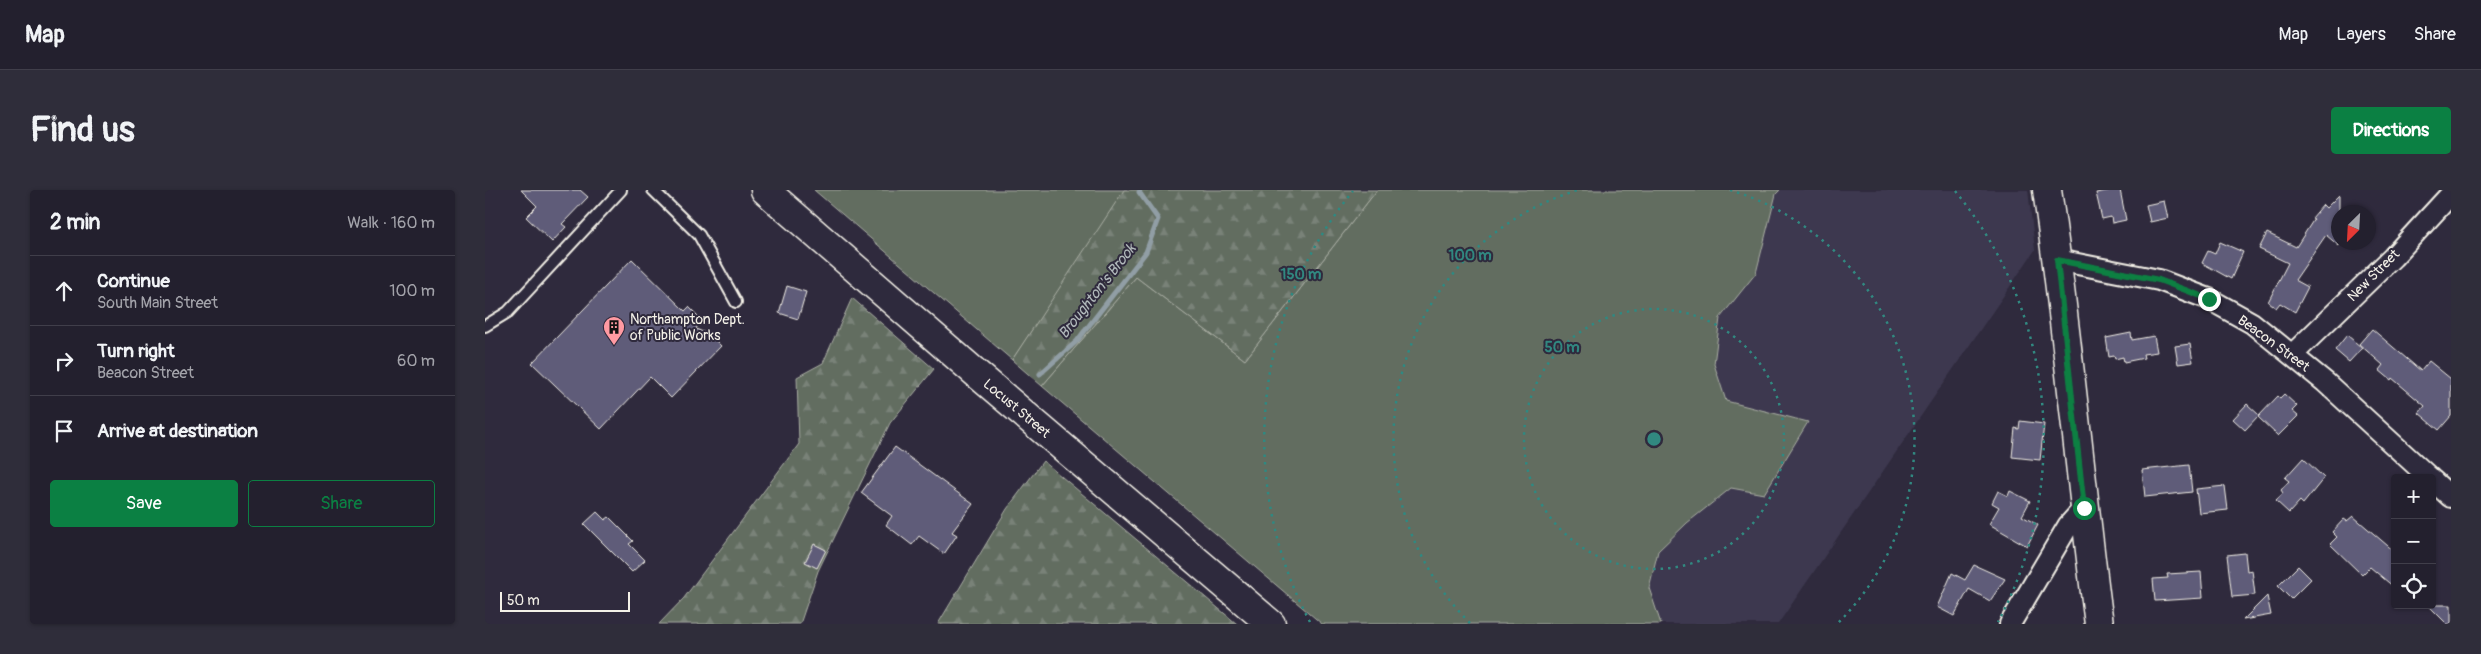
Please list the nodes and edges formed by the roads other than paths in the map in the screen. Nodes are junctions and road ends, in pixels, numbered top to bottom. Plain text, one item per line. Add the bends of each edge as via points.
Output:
1 (621, 190) edge
2 (653, 190) edge
3 (765, 190) edge
4 (2047, 190) edge
5 (2451, 194) edge
6 (2057, 260) junction
7 (736, 302) dead end
8 (485, 326) edge
9 (2293, 354) junction
10 (2425, 474) edge
11 (2436, 484) edge
12 (2451, 497) edge
13 (2084, 508) junction
14 (1271, 624) edge
15 (2011, 624) edge
16 (2099, 624) edge

1 - 8 lane via 508,312
2 - 7 lane via 699,235
3 - 14 main road, Locust Street
4 - 6 main road
5 - 9 street, New Street via 2393,257
6 - 9 street, Beacon Street via 2159,280 2209,299 2252,323
6 - 13 main road
9 - 10 street, Beacon Street
11 - 12 street, Beacon Street
13 - 15 street via 2068,526
13 - 16 main road

